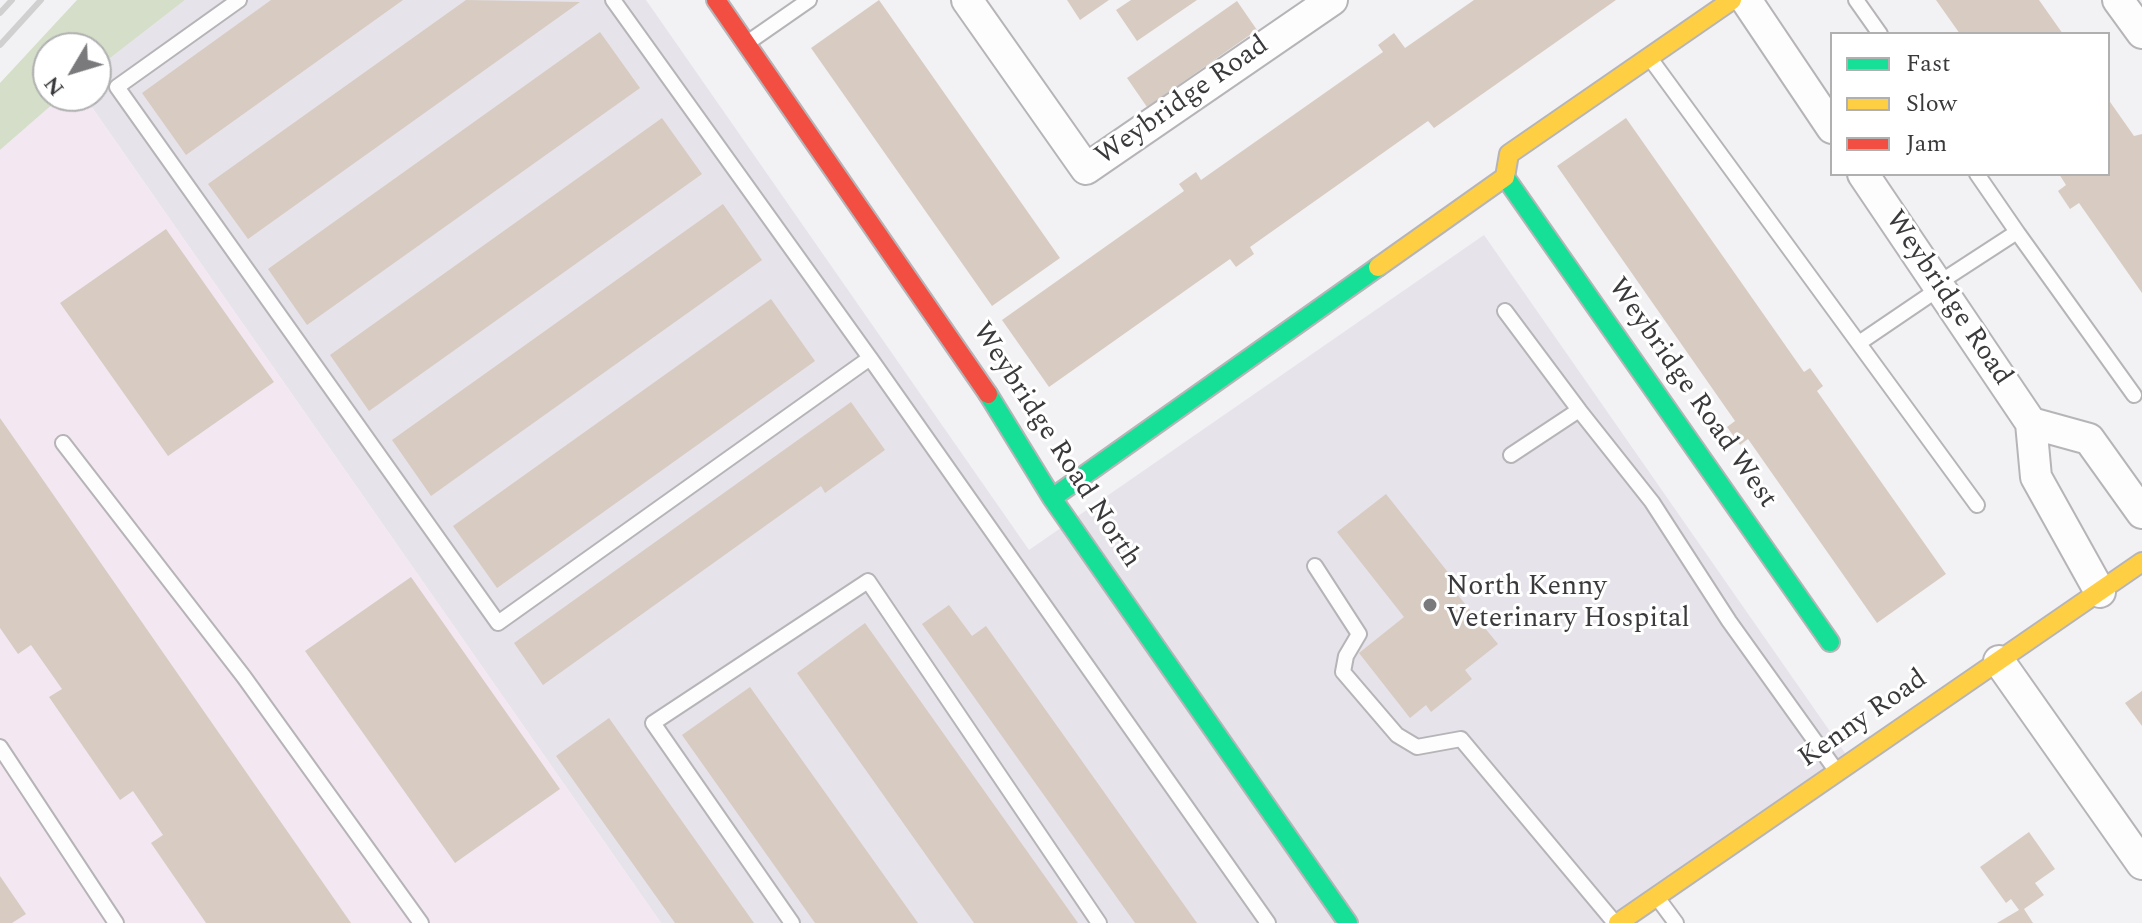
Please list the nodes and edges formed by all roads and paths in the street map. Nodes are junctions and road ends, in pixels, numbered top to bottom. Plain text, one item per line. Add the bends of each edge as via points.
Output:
1 (239, 0) edge
2 (613, 0) edge
3 (716, 0) edge
4 (809, 0) edge
5 (967, 0) edge
6 (1332, 0) edge
7 (1732, 0) edge
8 (1746, 0) edge
9 (1856, 0) edge
10 (2118, 0) edge
11 (1879, 32) edge
12 (2142, 33) edge
13 (746, 43) junction
14 (1650, 57) junction
15 (1830, 125) edge
16 (1864, 176) edge
17 (1978, 176) edge
18 (1505, 177) junction
19 (2017, 232) junction
20 (1938, 286) junction
21 (1505, 311) dead end
22 (1859, 343) junction
23 (870, 358) junction
24 (2134, 395) dead end
25 (1579, 410) junction
26 (2031, 423) junction
27 (63, 443) dead end
28 (1511, 455) dead end
29 (1052, 498) junction
30 (1977, 505) dead end
31 (2142, 513) edge
32 (2142, 562) edge
33 (1315, 566) dead end
34 (2100, 592) junction
35 (1830, 642) dead end
36 (1999, 661) junction
37 (0, 747) edge
38 (1837, 772) junction
39 (2142, 864) edge
40 (1656, 896) junction
41 (116, 923) edge
42 (421, 923) edge
43 (792, 923) edge
44 (1099, 923) edge
45 (1268, 923) edge
46 (1348, 923) edge
47 (1616, 923) edge
48 (1676, 923) edge

1 - 23 lane via 117,87 498,623
2 - 23 lane
3 - 13 street, Weybridge Road North
4 - 13 lane
5 - 6 street, Weybridge Road via 1086,169
7 - 14 street
8 - 15 street
9 - 11 lane
10 - 12 street
13 - 29 street, Weybridge Road North via 974,372
14 - 18 street via 1509,154
14 - 22 lane
16 - 20 street, Weybridge Road
17 - 19 lane
18 - 29 street
18 - 35 street, Weybridge Road West
19 - 20 lane
19 - 24 lane
20 - 22 lane
20 - 26 street, Weybridge Road
21 - 25 lane
22 - 30 lane
23 - 45 lane
25 - 28 lane
25 - 38 lane via 1652,502
26 - 31 street via 2089,439
26 - 34 street, Weybridge Road via 2036,477
27 - 42 lane via 244,677
29 - 46 street, Weybridge Road North
32 - 34 street, Kenny Road
33 - 47 lane via 1359,634 1343,672 1352,683 1397,735 1417,747 1461,739
34 - 36 street, Kenny Road
36 - 38 street, Kenny Road
36 - 39 street
37 - 41 lane
38 - 40 street, Kenny Road
40 - 47 street, Kenny Road
40 - 48 lane
43 - 44 lane via 653,723 868,581

